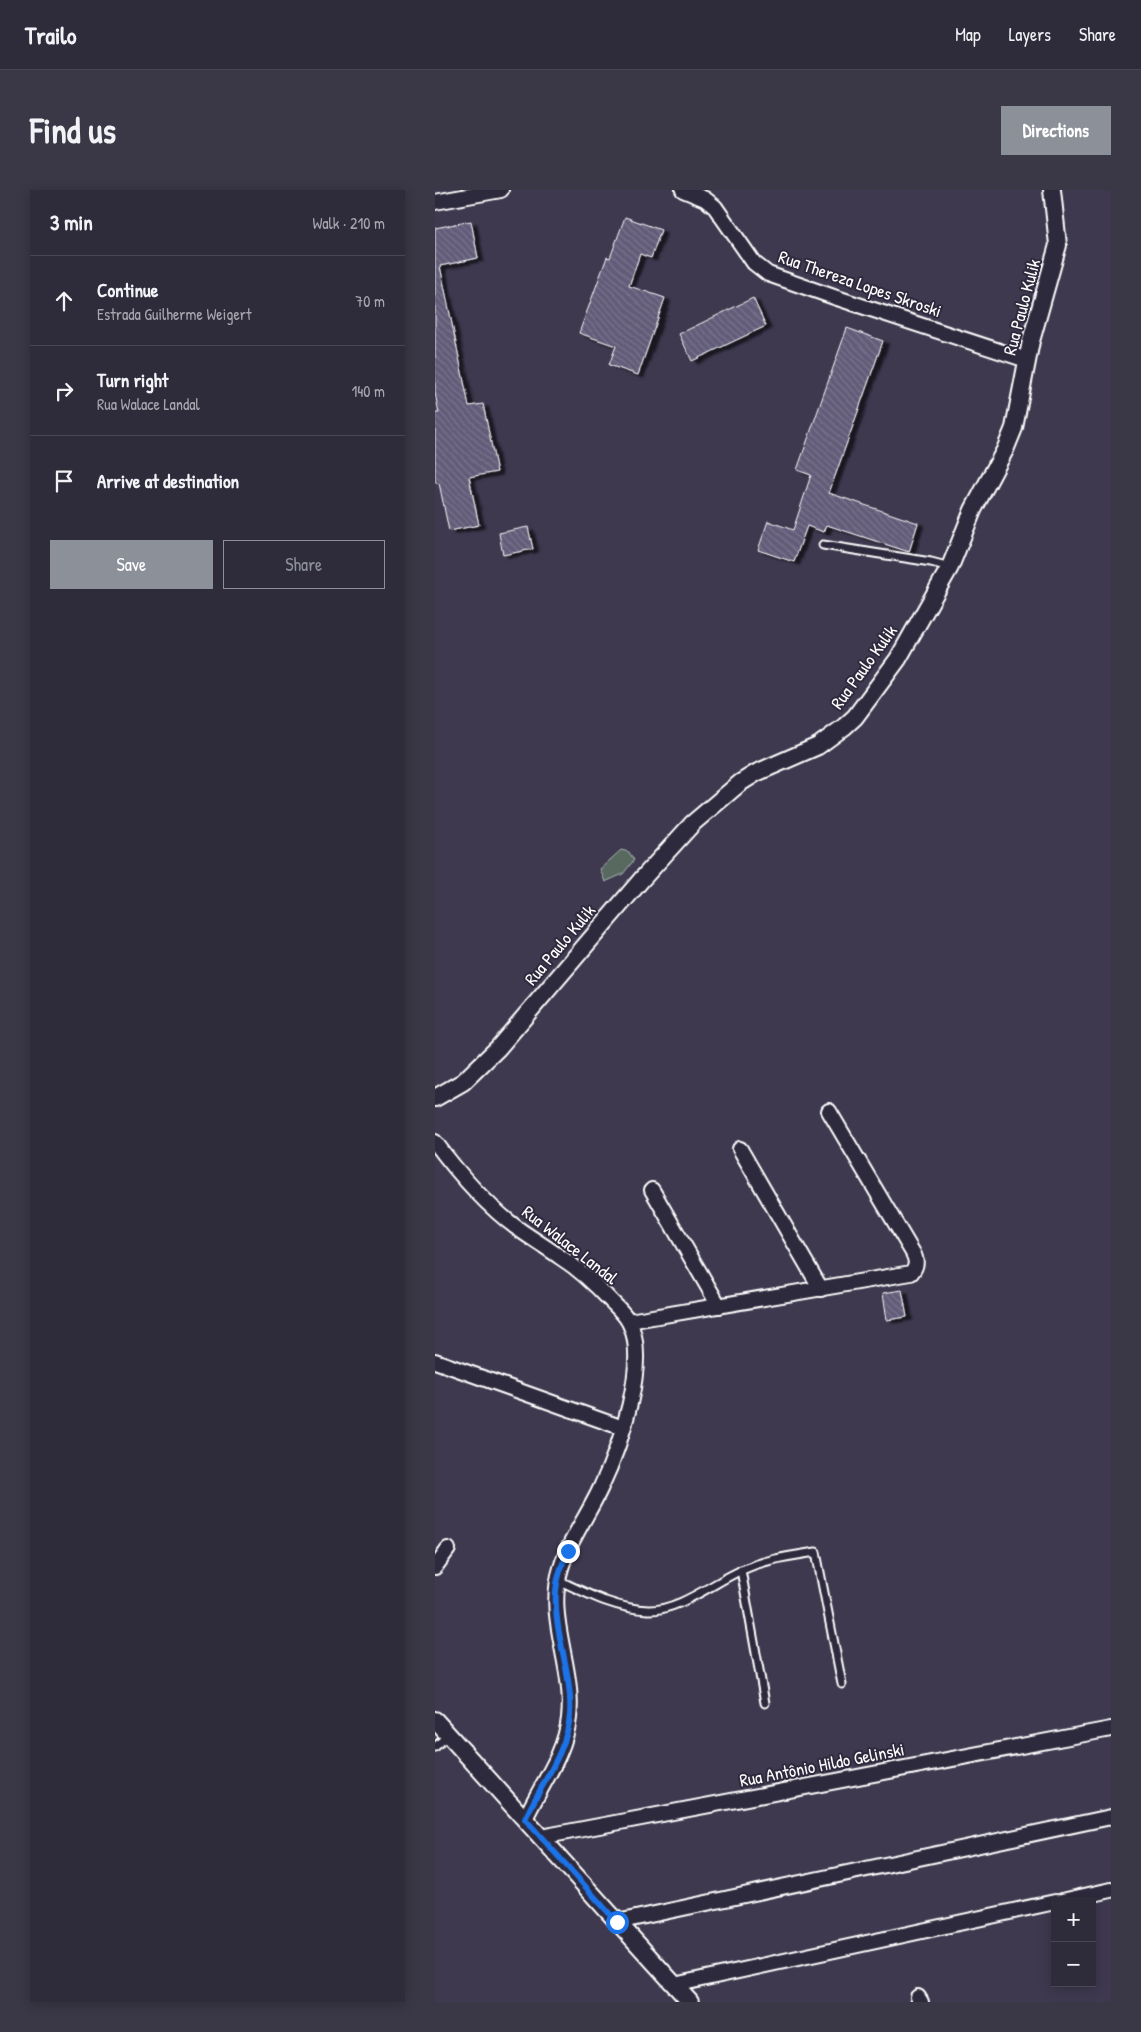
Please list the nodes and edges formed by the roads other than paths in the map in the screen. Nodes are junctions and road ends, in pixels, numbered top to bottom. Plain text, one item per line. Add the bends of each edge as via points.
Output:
1 (501, 190) edge
2 (683, 190) edge
3 (1051, 190) edge
4 (471, 192) edge
5 (435, 202) edge
6 (1027, 360) junction
7 (823, 545) dead end
8 (951, 567) junction
9 (435, 1098) edge
10 (829, 1111) dead end
11 (435, 1142) edge
12 (740, 1149) dead end
13 (652, 1190) dead end
14 (821, 1289) junction
15 (719, 1306) junction
16 (629, 1321) junction
17 (435, 1361) edge
18 (623, 1428) junction
19 (448, 1549) dead end
20 (435, 1567) edge
21 (741, 1570) junction
22 (557, 1579) junction
23 (842, 1684) dead end
24 (765, 1703) dead end
25 (435, 1720) edge
26 (1111, 1729) edge
27 (448, 1735) junction
28 (435, 1747) edge
29 (1111, 1817) edge
30 (525, 1819) junction
31 (541, 1837) junction
32 (1111, 1890) edge
33 (1080, 1897) edge
34 (1051, 1903) edge
35 (617, 1922) junction
36 (674, 1984) junction
37 (690, 2002) edge

1 - 4 street
2 - 6 street, Rua Thereza Lopes Skroski via 715,207 754,263 768,274
3 - 6 street, Rua Paulo Kulik via 1058,244
4 - 5 street
6 - 8 street, Rua Paulo Kulik via 1011,439 973,510
7 - 8 lane
8 - 9 street, Rua Paulo Kulik via 898,659 855,717 817,746 740,783 693,823 498,1048 463,1082
10 - 14 street via 916,1260 916,1267 905,1276
11 - 16 street, Rua Walace Landal via 495,1210 579,1271
12 - 14 street
13 - 15 street
14 - 15 street
15 - 16 street
16 - 18 street, Rua Walace Landal via 637,1347 637,1364
17 - 18 street
18 - 22 street, Rua Walace Landal via 601,1486
19 - 20 street
21 - 22 lane via 675,1605 649,1610 620,1606
21 - 23 lane via 765,1561 816,1552
21 - 24 lane
22 - 30 street, Rua Walace Landal via 555,1606 569,1683 568,1724 558,1758
25 - 27 street
26 - 31 street, Rua Antônio Hildo Gelinski
27 - 28 lane
27 - 30 street
29 - 35 street
30 - 31 street
31 - 35 street
32 - 33 street
34 - 36 street
35 - 36 street
36 - 37 street

